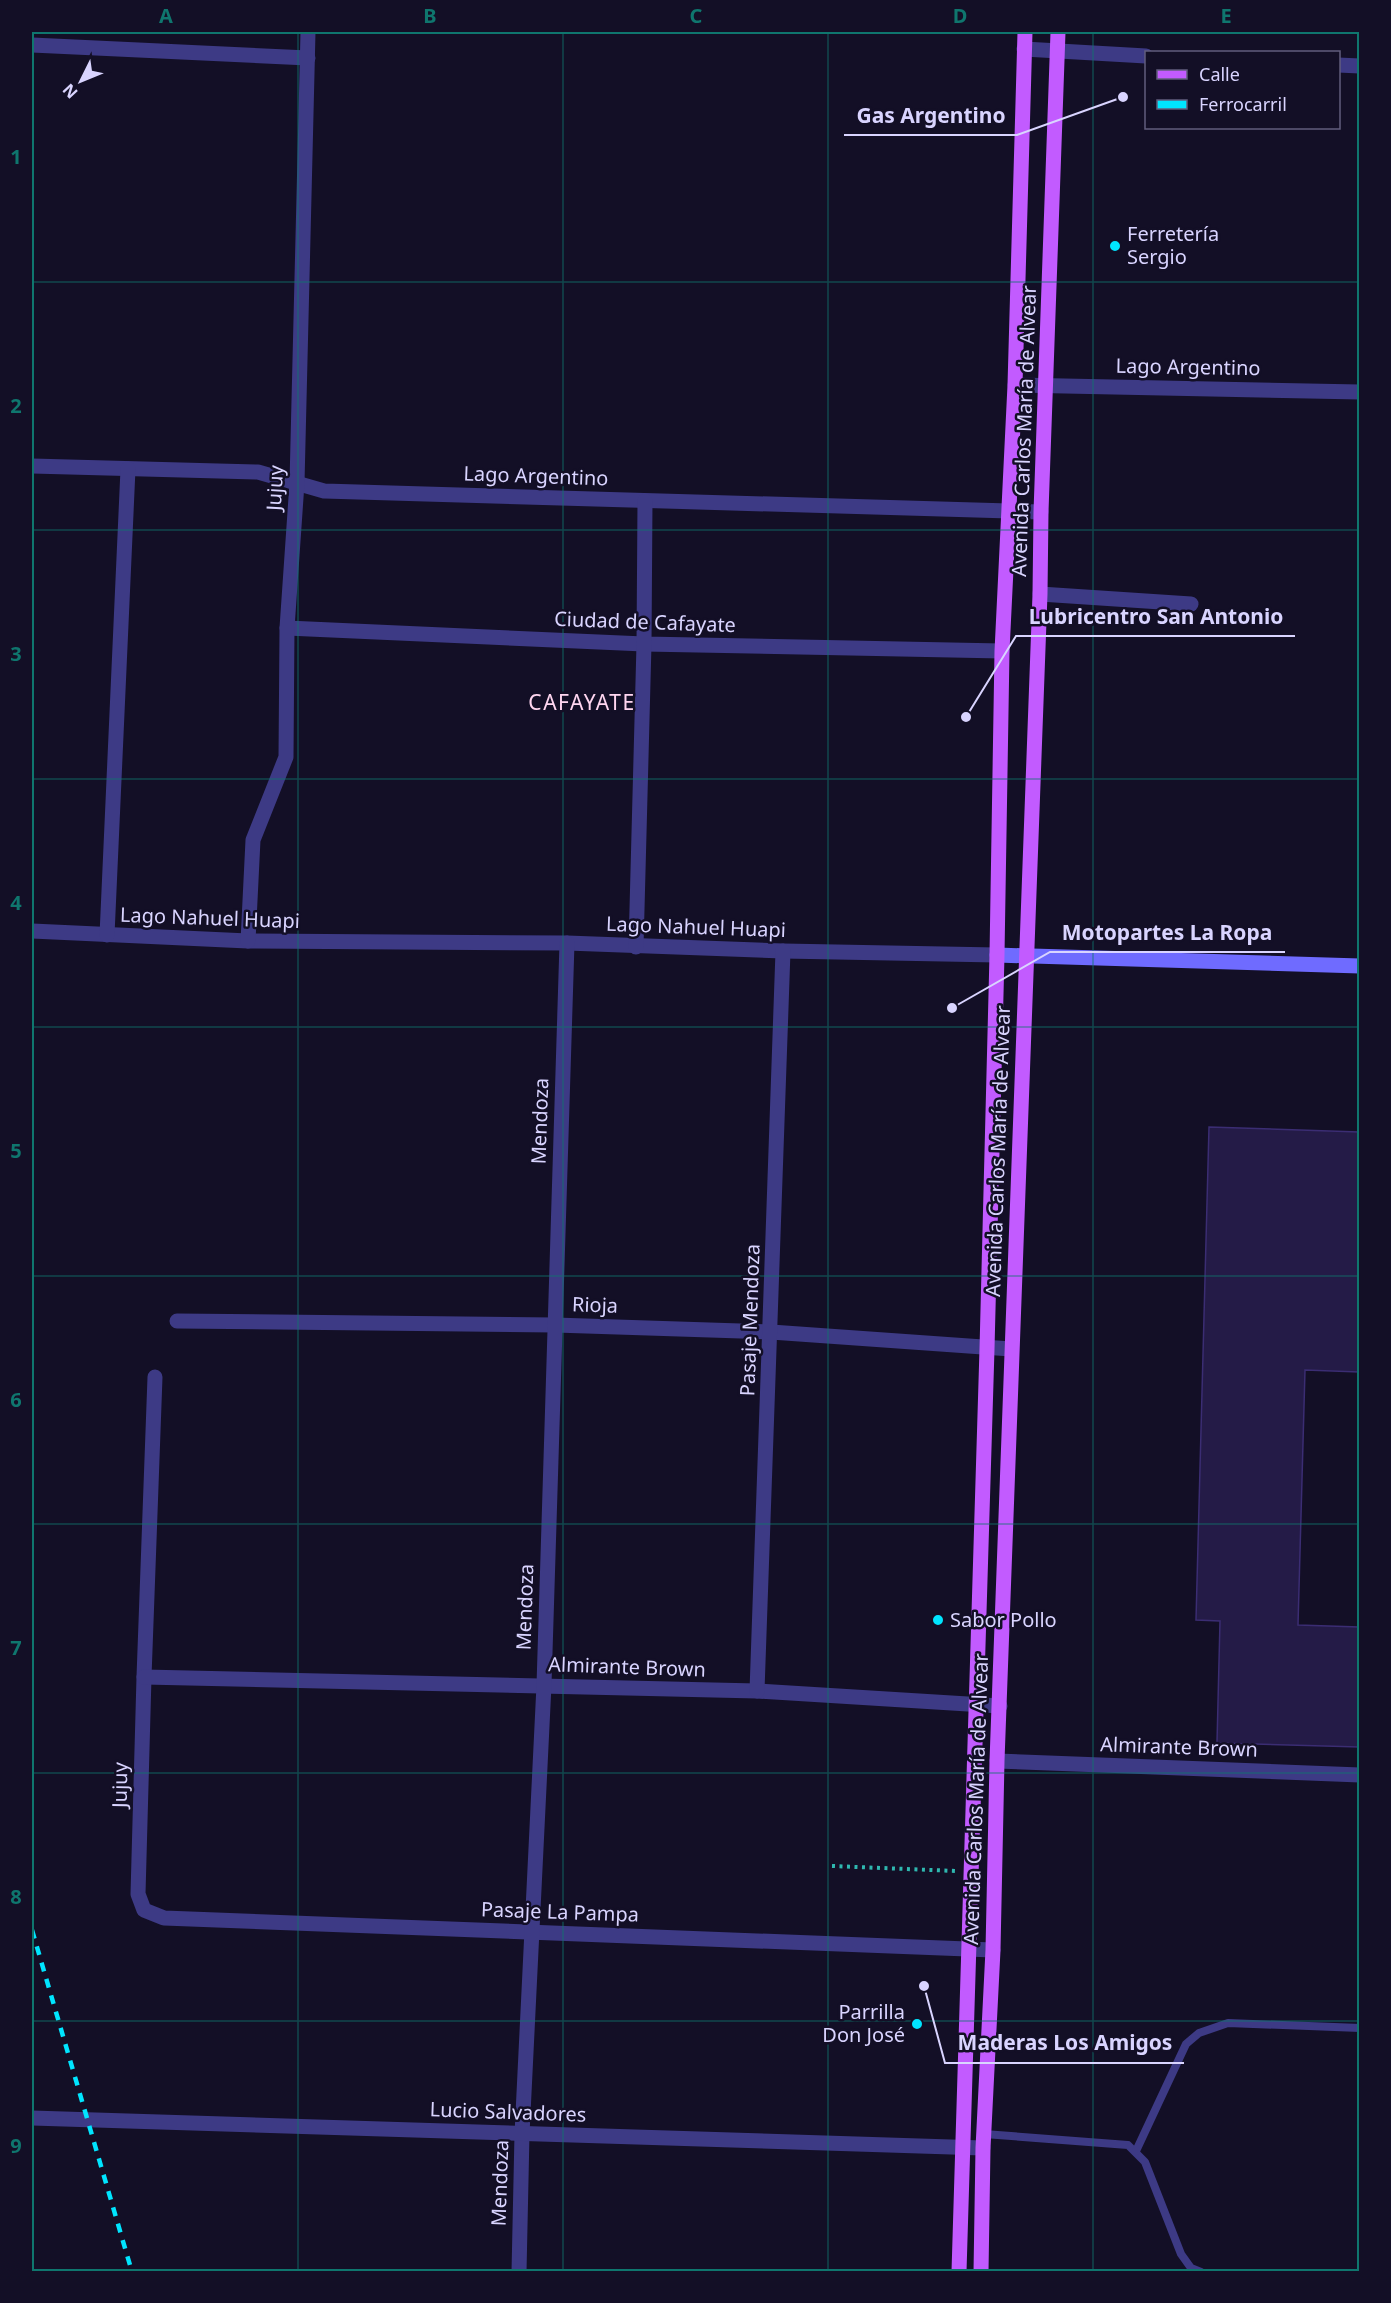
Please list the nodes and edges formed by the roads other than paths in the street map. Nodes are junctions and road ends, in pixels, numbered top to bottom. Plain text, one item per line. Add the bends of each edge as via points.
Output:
1 (309, 32) edge
2 (1025, 32) edge
3 (1058, 32) edge
4 (32, 45) edge
5 (1024, 49) junction
6 (1058, 52) junction
7 (1145, 56) edge
8 (308, 58) junction
9 (1340, 65) edge
10 (1359, 66) edge
11 (1015, 385) junction
12 (1047, 385) junction
13 (1359, 392) edge
14 (32, 466) edge
15 (128, 469) junction
16 (297, 483) junction
17 (645, 501) junction
18 (1010, 512) junction
19 (1041, 512) junction
20 (1040, 594) junction
21 (1191, 604) dead end
22 (287, 628) junction
23 (644, 644) junction
24 (1002, 651) junction
25 (32, 931) edge
26 (107, 936) junction
27 (248, 941) junction
28 (567, 944) junction
29 (636, 947) junction
30 (783, 951) junction
31 (997, 955) junction
32 (1027, 955) junction
33 (1359, 966) edge
34 (177, 1321) dead end
35 (555, 1325) junction
36 (771, 1332) junction
37 (987, 1348) junction
38 (1011, 1349) junction
39 (155, 1377) dead end
40 (144, 1677) junction
41 (544, 1686) junction
42 (757, 1691) junction
43 (977, 1704) junction
44 (1000, 1706) junction
45 (997, 1761) junction
46 (1359, 1775) edge
47 (138, 1894) joint
48 (532, 1933) junction
49 (969, 1949) junction
50 (993, 1950) junction
51 (1359, 2028) edge
52 (32, 2118) edge
53 (522, 2134) junction
54 (983, 2141) junction
55 (963, 2147) junction
56 (1136, 2151) junction
57 (519, 2271) edge
58 (959, 2271) edge
59 (981, 2271) edge
60 (1201, 2271) edge

1 - 8 street, Jujuy
2 - 5 main road, Avenida Carlos María de Alvear
3 - 6 main road, Avenida Carlos María de Alvear
4 - 8 street
5 - 6 street
5 - 11 main road, Avenida Carlos María de Alvear
6 - 7 street
6 - 12 main road, Avenida Carlos María de Alvear
8 - 16 street, Jujuy
9 - 10 street
11 - 12 street, Lago Argentino
11 - 18 main road, Avenida Carlos María de Alvear
12 - 13 street, Lago Argentino
12 - 19 main road, Avenida Carlos María de Alvear
14 - 15 street, Lago Argentino
15 - 16 street, Lago Argentino via 258,472
15 - 26 street
16 - 17 street, Lago Argentino via 324,491
16 - 22 street, Jujuy
17 - 18 street, Lago Argentino
17 - 23 street
18 - 19 street, Lago Argentino
18 - 24 main road, Avenida Carlos María de Alvear
19 - 20 main road, Avenida Carlos María de Alvear
20 - 21 street
20 - 32 main road, Avenida Carlos María de Alvear
22 - 23 street, Ciudad de Cafayate
22 - 27 street, Jujuy via 285,757 253,840
23 - 24 street, Ciudad de Cafayate
23 - 29 street
24 - 31 main road, Avenida Carlos María de Alvear
25 - 26 street, Lago Nahuel Huapi
26 - 27 street, Lago Nahuel Huapi
27 - 28 street, Lago Nahuel Huapi
28 - 29 street, Lago Nahuel Huapi
28 - 35 street, Mendoza
29 - 30 street, Lago Nahuel Huapi
30 - 31 street, Lago Nahuel Huapi
30 - 36 street, Pasaje Mendoza
31 - 32 main road, Lago Nahuel Huapi
31 - 37 main road, Avenida Carlos María de Alvear
32 - 33 main road, Lago Nahuel Huapi
32 - 38 main road, Avenida Carlos María de Alvear
34 - 35 street, Rioja
35 - 36 street, Rioja
35 - 41 street, Mendoza
36 - 37 street, Rioja
36 - 42 street, Pasaje Mendoza
37 - 38 street, Rioja
37 - 43 main road, Avenida Carlos María de Alvear
38 - 44 main road, Avenida Carlos María de Alvear
39 - 40 street, Jujuy
40 - 41 street, Almirante Brown
40 - 47 street, Jujuy
41 - 42 street, Almirante Brown
41 - 48 street, Mendoza
42 - 43 street, Almirante Brown
43 - 44 street, Almirante Brown
43 - 49 main road, Avenida Carlos María de Alvear
44 - 45 main road, Avenida Carlos María de Alvear
45 - 46 street, Almirante Brown
45 - 50 main road, Avenida Carlos María de Alvear
47 - 48 street, Pasaje La Pampa via 144,1910 164,1918
48 - 49 street, Pasaje La Pampa
48 - 53 street, Mendoza
49 - 50 street, Pasaje La Pampa
49 - 55 main road, Avenida Carlos María de Alvear
50 - 54 main road, Avenida Carlos María de Alvear
51 - 56 lane via 1228,2023 1199,2033 1186,2044
52 - 53 street, Lucio Salvadores
53 - 55 street, Lucio Salvadores
53 - 57 street, Mendoza
54 - 55 street, Lucio Salvadores
54 - 56 lane via 1128,2145
54 - 59 main road, Avenida Carlos María de Alvear
55 - 58 main road, Avenida Carlos María de Alvear
56 - 60 lane via 1181,2254 1191,2268

